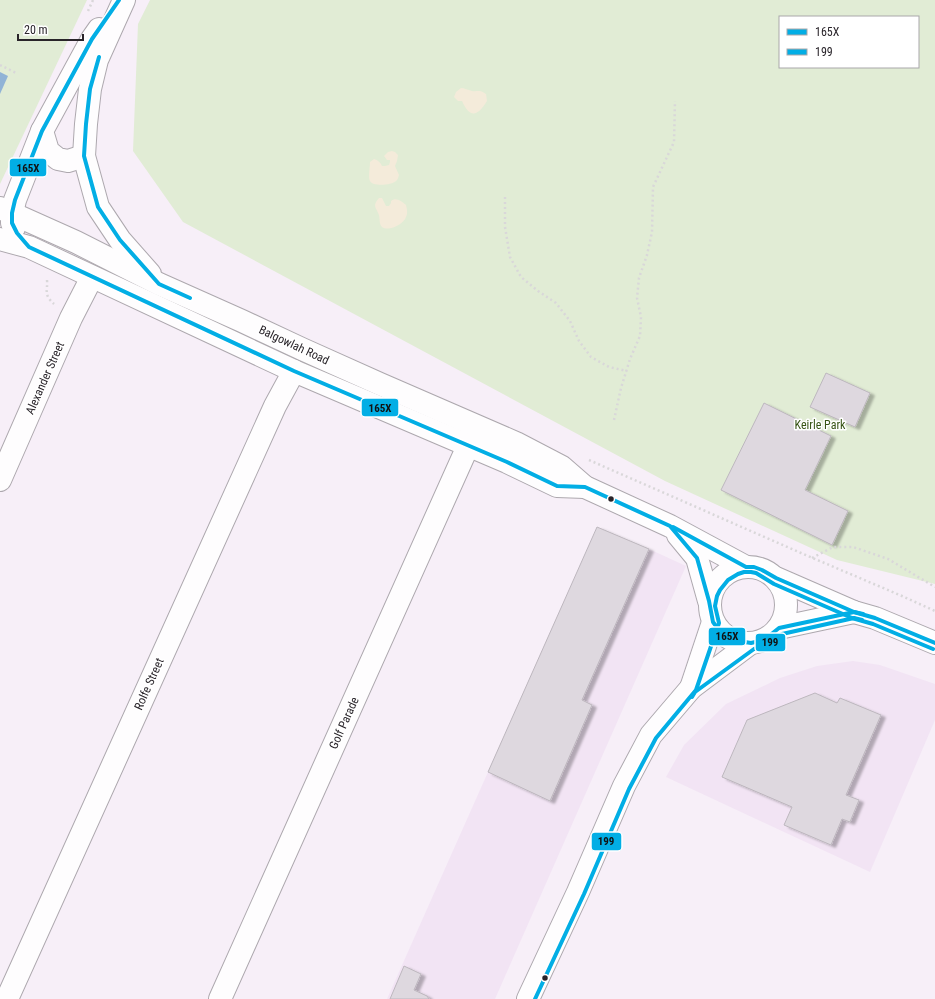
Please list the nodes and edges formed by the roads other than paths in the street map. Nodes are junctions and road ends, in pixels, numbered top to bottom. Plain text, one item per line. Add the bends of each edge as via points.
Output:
1 (119, 0) edge
2 (124, 0) edge
3 (42, 131) junction
4 (84, 156) junction
5 (6, 210) edge
6 (0, 239) edge
7 (28, 246) junction
8 (92, 277) junction
9 (159, 284) junction
10 (294, 371) junction
11 (468, 446) junction
12 (0, 480) edge
13 (585, 488) junction
14 (670, 526) junction
15 (746, 567) junction
16 (776, 578) junction
17 (711, 612) junction
18 (854, 612) junction
19 (779, 628) junction
20 (751, 643) junction
21 (935, 643) edge
22 (692, 688) junction
23 (7, 999) edge
24 (220, 999) edge
25 (528, 999) edge

1 - 3 main road via 92,39
2 - 4 main road via 98,60 90,89
3 - 4 main road via 48,151 58,159 68,161
3 - 5 main road via 15,200
4 - 9 main road via 98,207 120,240
5 - 7 main road via 17,233
5 - 9 main road, Balgowlah Road
6 - 7 main road, Balgowlah Road
7 - 8 main road, Balgowlah Road
8 - 10 main road, Balgowlah Road
8 - 12 main road, Alexander Street via 71,318
9 - 13 main road, Balgowlah Road via 516,444 562,467
10 - 11 main road, Balgowlah Road
10 - 23 main road, Rolfe Street via 275,406
11 - 13 main road, Balgowlah Road via 557,486
11 - 24 main road, Golf Parade
13 - 14 main road, Balgowlah Road
14 - 15 main road, Balgowlah Road
14 - 17 main road, Balgowlah Road via 697,558
15 - 16 main road via 765,570
15 - 17 main road via 738,567 725,574 716,584
16 - 18 main road
16 - 19 main road via 783,589 786,602 785,616
17 - 20 main road via 721,632 732,640
17 - 22 main road
18 - 19 main road
18 - 21 main road
19 - 20 main road via 764,640
20 - 22 main road
22 - 25 main road via 652,735 624,786

